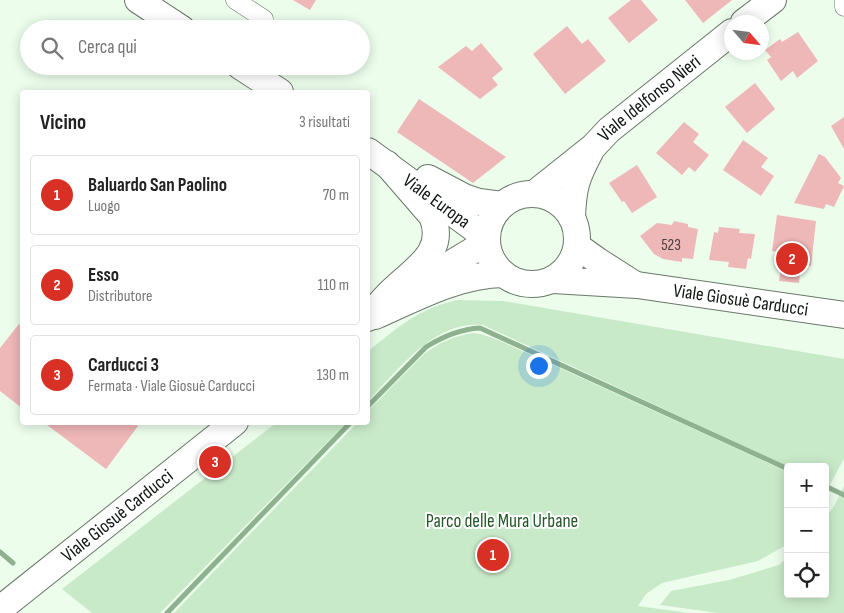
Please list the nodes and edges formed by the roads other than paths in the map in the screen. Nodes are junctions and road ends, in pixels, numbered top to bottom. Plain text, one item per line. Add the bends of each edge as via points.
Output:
1 (138, 0) edge
2 (235, 0) edge
3 (772, 0) edge
4 (844, 0) edge
5 (844, 7) edge
6 (753, 15) edge
7 (264, 19) dead end
8 (168, 20) edge
9 (724, 38) edge
10 (254, 75) edge
11 (277, 90) edge
12 (592, 147) junction
13 (377, 157) edge
14 (534, 194) junction
15 (502, 205) junction
16 (572, 218) junction
17 (487, 240) junction
18 (577, 246) junction
19 (502, 274) junction
20 (553, 280) junction
21 (637, 286) junction
22 (844, 315) edge
23 (370, 316) edge
24 (370, 318) edge
25 (370, 318) edge
26 (231, 425) edge
27 (0, 609) edge

1 - 8 main road
2 - 7 street
3 - 6 main road
4 - 5 street
9 - 12 main road, Viale Idelfonso Nieri
10 - 11 main road
12 - 14 main road, Viale Idelfonso Nieri
12 - 16 main road, Viale Idelfonso Nieri via 575,181
13 - 15 main road, Viale Europa via 464,197
13 - 17 main road, Viale Europa
13 - 23 main road via 432,216 436,239 424,262
14 - 15 main road via 514,198
14 - 16 main road via 555,200
15 - 17 main road via 489,225
16 - 18 main road
17 - 19 main road via 492,259
17 - 24 main road
18 - 20 main road via 569,266
18 - 21 main road, Viale Giosuè Carducci
19 - 20 main road via 527,284
19 - 25 main road via 478,275 450,283
20 - 21 main road, Viale Giosuè Carducci
21 - 22 main road, Viale Giosuè Carducci
26 - 27 main road, Viale Giosuè Carducci

